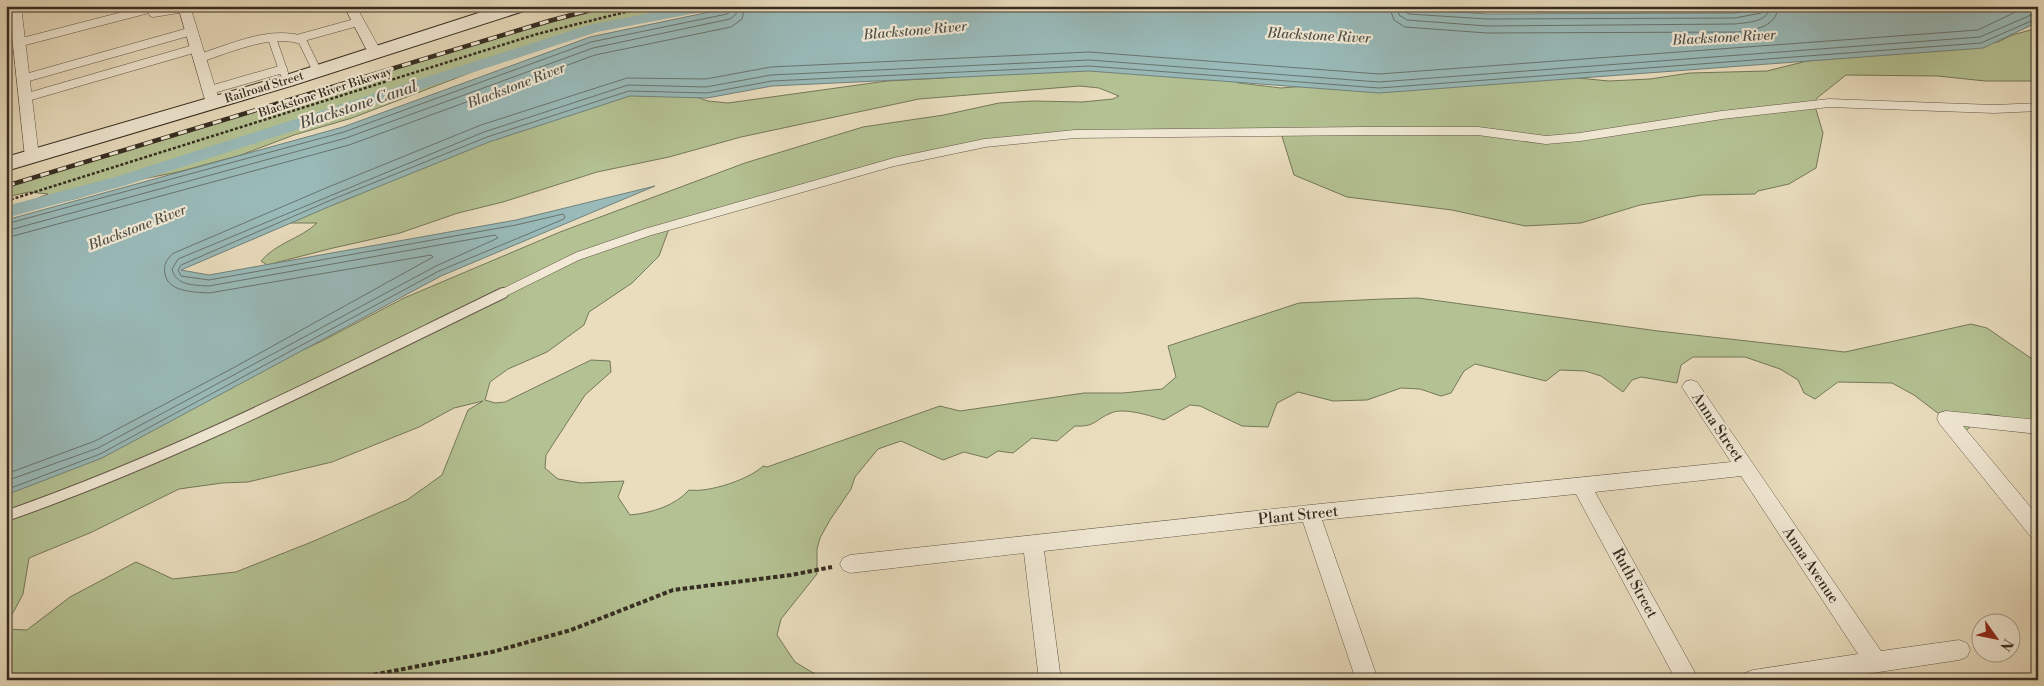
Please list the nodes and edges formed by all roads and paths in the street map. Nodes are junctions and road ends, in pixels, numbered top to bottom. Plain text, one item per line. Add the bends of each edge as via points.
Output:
1 (15, 6) edge
2 (350, 6) edge
3 (520, 6) edge
4 (650, 6) edge
5 (184, 7) edge
6 (149, 8) edge
7 (358, 22) junction
8 (192, 31) junction
9 (272, 38) junction
10 (300, 38) junction
11 (12, 44) edge
12 (199, 53) junction
13 (375, 53) junction
14 (318, 71) junction
15 (285, 75) junction
16 (22, 79) junction
17 (211, 97) junction
18 (24, 98) junction
19 (2038, 107) edge
20 (32, 157) junction
21 (6, 164) edge
22 (6, 201) edge
23 (1691, 387) dead end
24 (2038, 427) edge
25 (1746, 468) junction
26 (1581, 485) junction
27 (1310, 513) junction
28 (6, 516) edge
29 (2038, 531) edge
30 (1033, 545) junction
31 (850, 564) joint
32 (1959, 650) dead end
33 (1876, 662) junction
34 (346, 680) edge
35 (1050, 680) edge
36 (1367, 680) edge
37 (1688, 680) edge
38 (1753, 680) edge

1 - 11 street
2 - 7 street
3 - 13 street, Railroad Street
4 - 22 path, Blackstone River Bikeway via 537,34
5 - 6 lane via 159,13 153,13
5 - 8 street
6 - 11 lane
7 - 10 lane
7 - 13 street
8 - 12 street
8 - 16 lane
9 - 10 lane
9 - 12 lane
9 - 15 lane
10 - 14 lane
11 - 16 street
12 - 17 street
12 - 18 lane
13 - 14 street, Railroad Street
14 - 15 street, Railroad Street
15 - 17 street, Railroad Street
16 - 18 street
17 - 20 street, Railroad Street
18 - 20 street
19 - 28 lane via 1994,109 1829,103 1546,140 1478,131 1360,131 1075,134 985,143 812,184 578,256 251,416 75,492
20 - 21 street, Railroad Street
23 - 25 street, Anna Street
24 - 29 street via 1946,418
25 - 26 street, Plant Street
25 - 33 street, Anna Avenue
26 - 27 street, Plant Street
26 - 37 street, Ruth Street
27 - 30 street, Plant Street
27 - 36 street
30 - 31 street, Plant Street
30 - 35 street
31 - 34 path via 672,590 571,630 492,652
32 - 33 street
33 - 38 street

